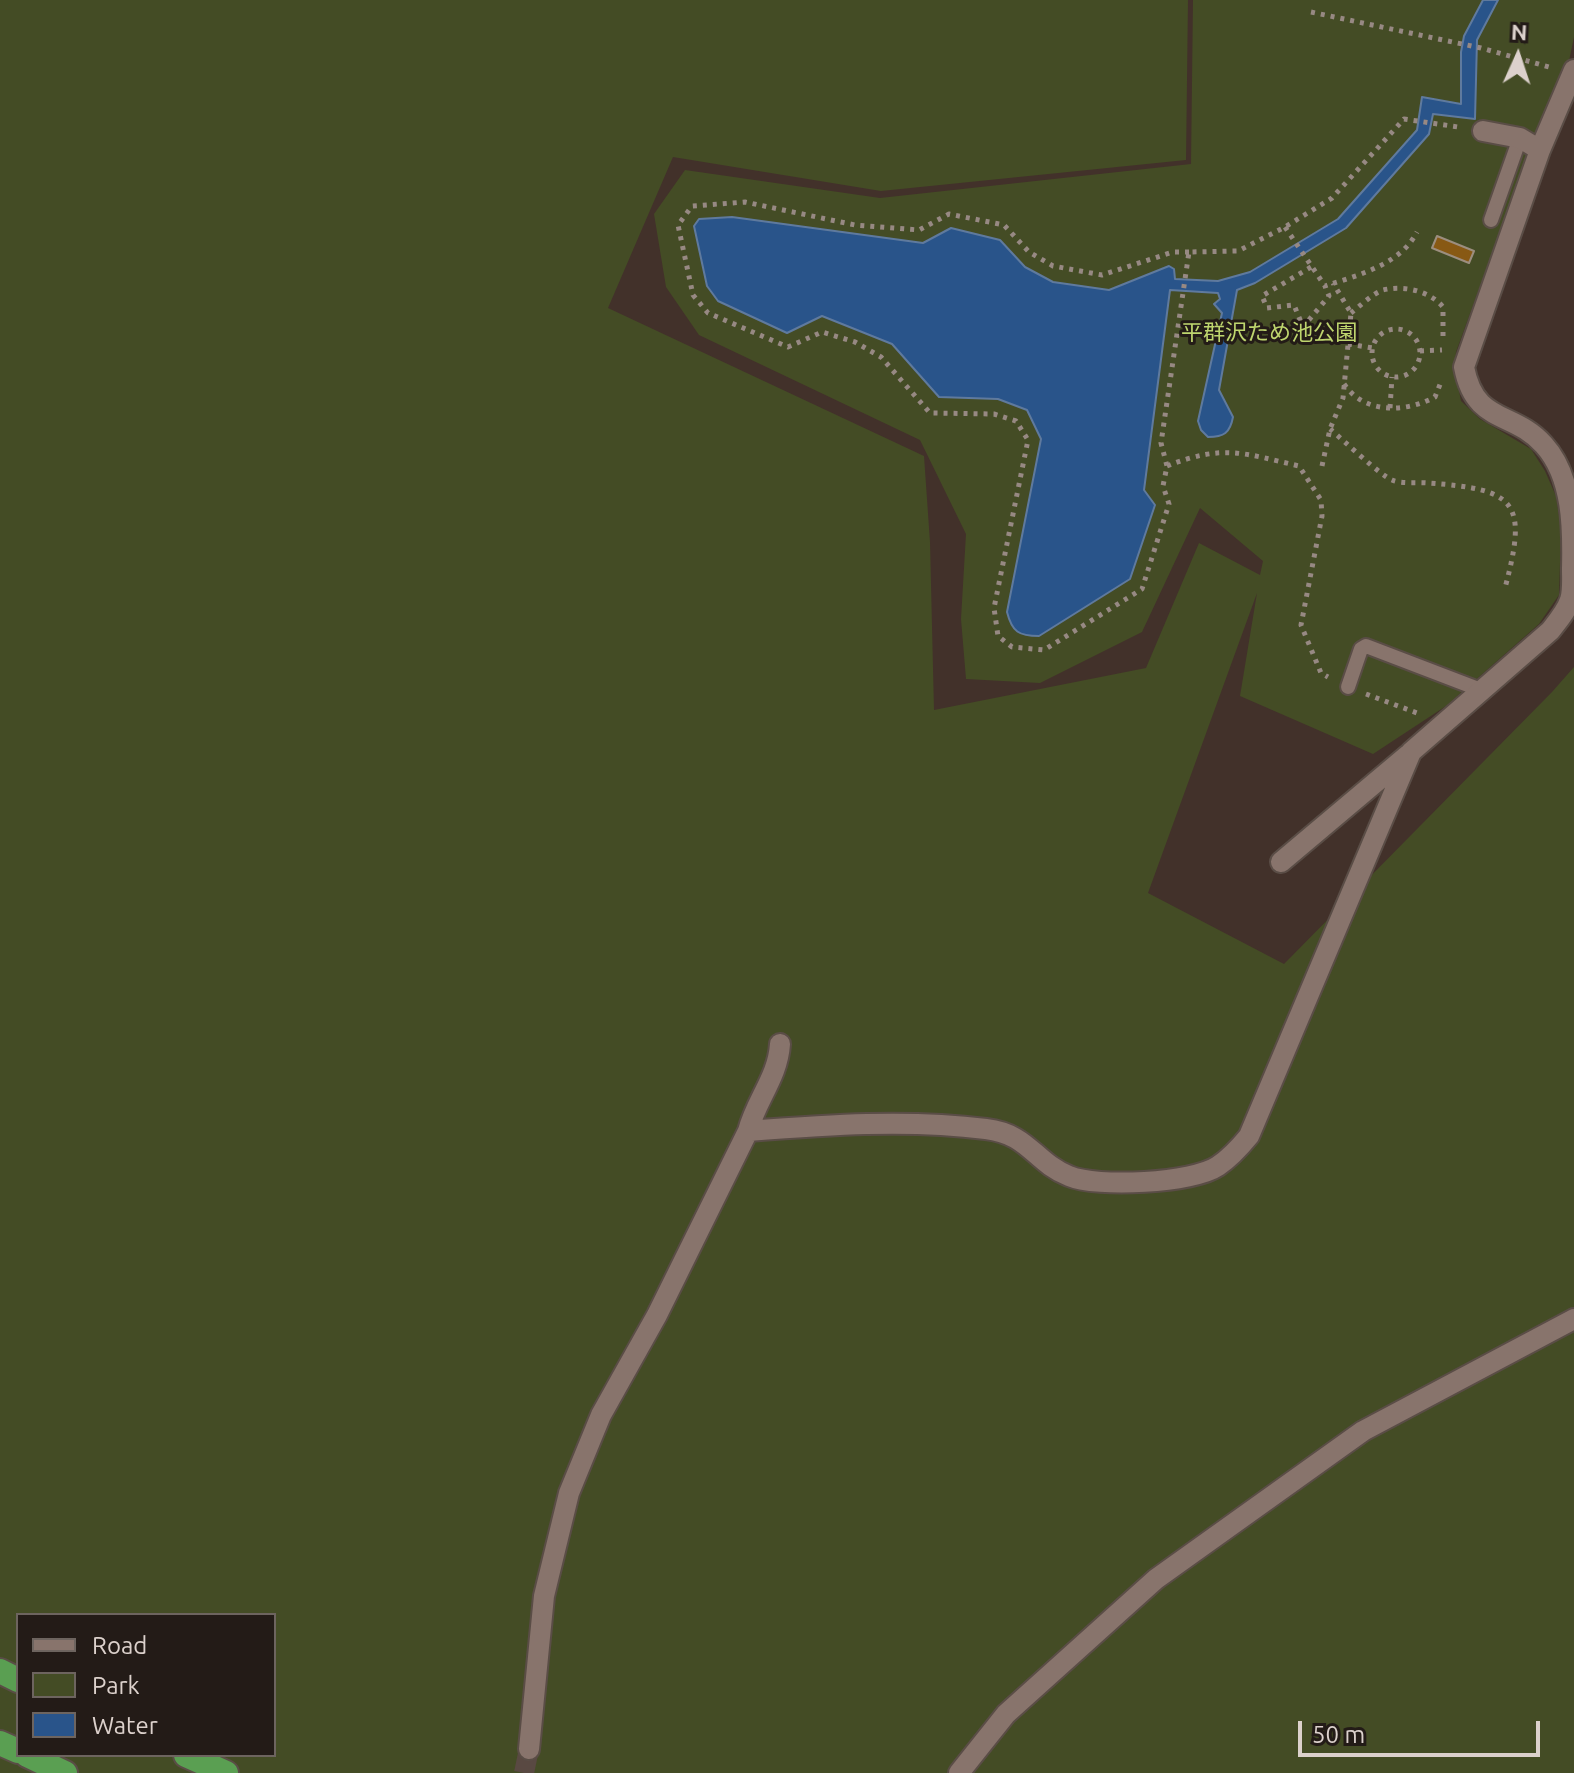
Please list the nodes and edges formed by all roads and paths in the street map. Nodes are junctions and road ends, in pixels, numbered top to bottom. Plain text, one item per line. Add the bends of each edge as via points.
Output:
1 (1311, 12) dead end
2 (1573, 72) edge
3 (1436, 123) dead end
4 (1483, 131) dead end
5 (1520, 138) junction
6 (1540, 150) junction
7 (1491, 220) dead end
8 (1285, 227) junction
9 (1417, 232) dead end
10 (1189, 252) junction
11 (1311, 267) junction
12 (1333, 283) junction
13 (1325, 286) junction
14 (1351, 313) junction
15 (1348, 344) junction
16 (1373, 348) junction
17 (1443, 350) junction
18 (1419, 351) junction
19 (1442, 363) dead end
20 (1441, 375) dead end
21 (1392, 377) junction
22 (1344, 384) junction
23 (1390, 408) junction
24 (1330, 429) junction
25 (1167, 466) junction
26 (1322, 466) dead end
27 (1505, 588) dead end
28 (1348, 687) junction
29 (1481, 690) junction
30 (1444, 724) junction
31 (1411, 752) junction
32 (1281, 862) dead end
33 (780, 1044) dead end
34 (748, 1131) junction
35 (1574, 1319) edge
36 (529, 1749) tunnel mouth
37 (31, 1757) edge
38 (190, 1757) edge
39 (65, 1773) edge
40 (226, 1773) edge
41 (959, 1773) edge

1 - 2 path
2 - 6 street
3 - 8 path via 1404,119 1332,198
4 - 5 street
5 - 6 street
5 - 7 lane
6 - 29 street via 1464,367 1473,397 1530,433 1554,461 1571,517 1571,597 1550,631
8 - 10 path via 1238,251
8 - 11 path
9 - 12 path via 1409,248 1359,276
10 - 25 path via 1161,443
10 - 25 path via 1173,252 1102,275 1053,266 1029,252 1004,225 949,214 919,230 855,225 745,202 692,206 678,225 693,295 708,313 788,347 822,332 855,342 881,357 930,413 994,414 1016,421 1028,440 994,608 998,636 1012,647 1044,650 1142,589 1169,504 1163,486
11 - 13 path
11 - 13 path via 1262,296 1267,308 1294,305 1303,327 1329,296
12 - 13 path
12 - 14 path
14 - 15 path
14 - 17 path via 1382,291 1410,289 1435,297 1443,307
15 - 16 path
15 - 22 path
16 - 18 path via 1381,335 1394,329 1414,338
16 - 21 path via 1374,363
17 - 18 path
17 - 19 path
18 - 21 path via 1412,370
20 - 23 path via 1435,397 1420,405
21 - 23 path
22 - 23 path via 1360,402
22 - 24 path
24 - 26 path
24 - 27 path via 1392,480 1469,485 1492,492 1511,506 1517,527
25 - 28 path via 1222,451 1299,466 1321,500 1322,516 1301,625 1321,673
28 - 29 lane via 1366,646
28 - 30 path
29 - 30 street
30 - 31 street
31 - 32 street
31 - 34 street via 1257,1124 1217,1167 1173,1180 1086,1181 1051,1166 1024,1141 986,1129 858,1123
33 - 34 street via 779,1063
34 - 36 street via 601,1415 574,1480 544,1596
35 - 41 street via 1363,1431 1156,1579 1006,1714
37 - 39 highway
38 - 40 highway

